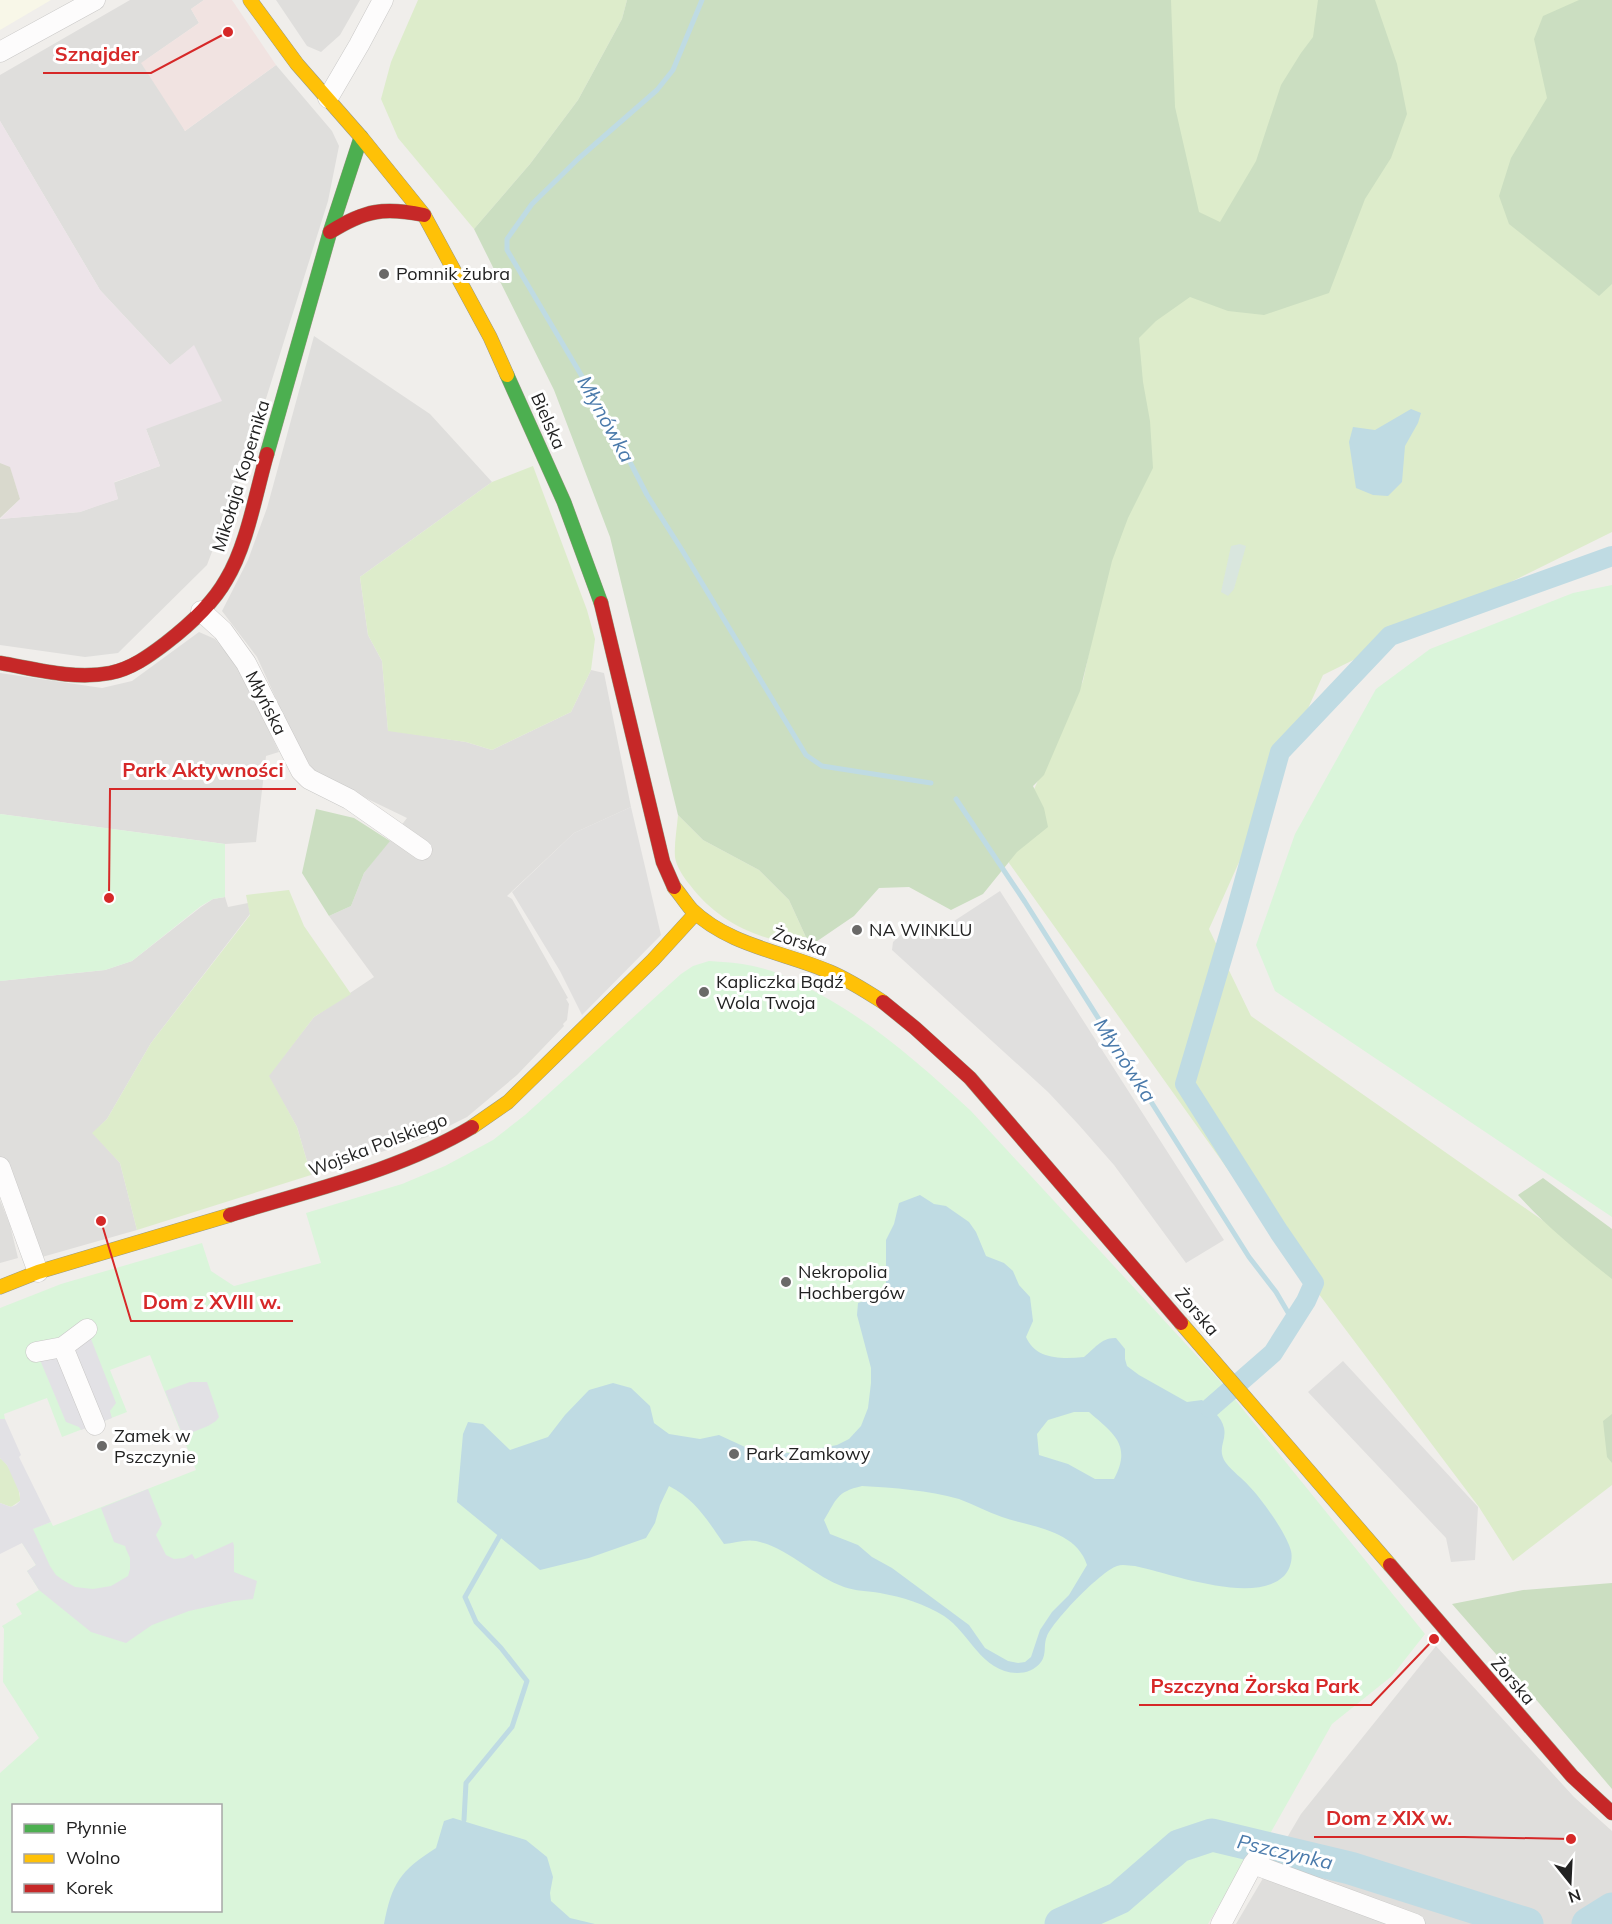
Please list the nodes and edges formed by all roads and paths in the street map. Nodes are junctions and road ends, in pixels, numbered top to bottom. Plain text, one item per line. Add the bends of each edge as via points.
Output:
1 (95, 0) edge
2 (250, 0) edge
3 (382, 0) edge
4 (0, 52) edge
5 (328, 98) junction
6 (361, 137) junction
7 (424, 215) junction
8 (330, 232) junction
9 (201, 611) junction
10 (0, 663) edge
11 (422, 850) dead end
12 (695, 914) junction
13 (0, 1167) edge
14 (38, 1272) junction
15 (0, 1287) edge
16 (87, 1329) dead end
17 (63, 1347) junction
18 (36, 1352) dead end
19 (95, 1425) dead end
20 (1612, 1813) edge
21 (1221, 1924) edge
22 (1415, 1924) edge

1 - 4 street
2 - 5 main road, Bielska via 297,64
3 - 5 street
5 - 6 main road, Bielska
6 - 7 main road, Bielska
6 - 8 main road, Mikołaja Kopernika
7 - 8 main road via 375,209 360,213
7 - 12 main road, Bielska via 494,345 586,558 604,612 663,862 673,887
8 - 9 main road, Mikołaja Kopernika via 240,550 225,583
9 - 10 main road, Mikołaja Kopernika via 142,660 120,671 80,674
9 - 11 street, Młyńska via 223,631 246,663 301,771 350,799
12 - 14 main road, Wojska Polskiego via 508,1102 442,1144 322,1186
12 - 20 main road, Żorska via 738,941 824,968 853,982 881,1000 970,1078 1572,1776
13 - 14 street
14 - 15 main road, Wojska Polskiego
16 - 17 street
17 - 18 street
17 - 19 street
21 - 22 street via 1257,1859

